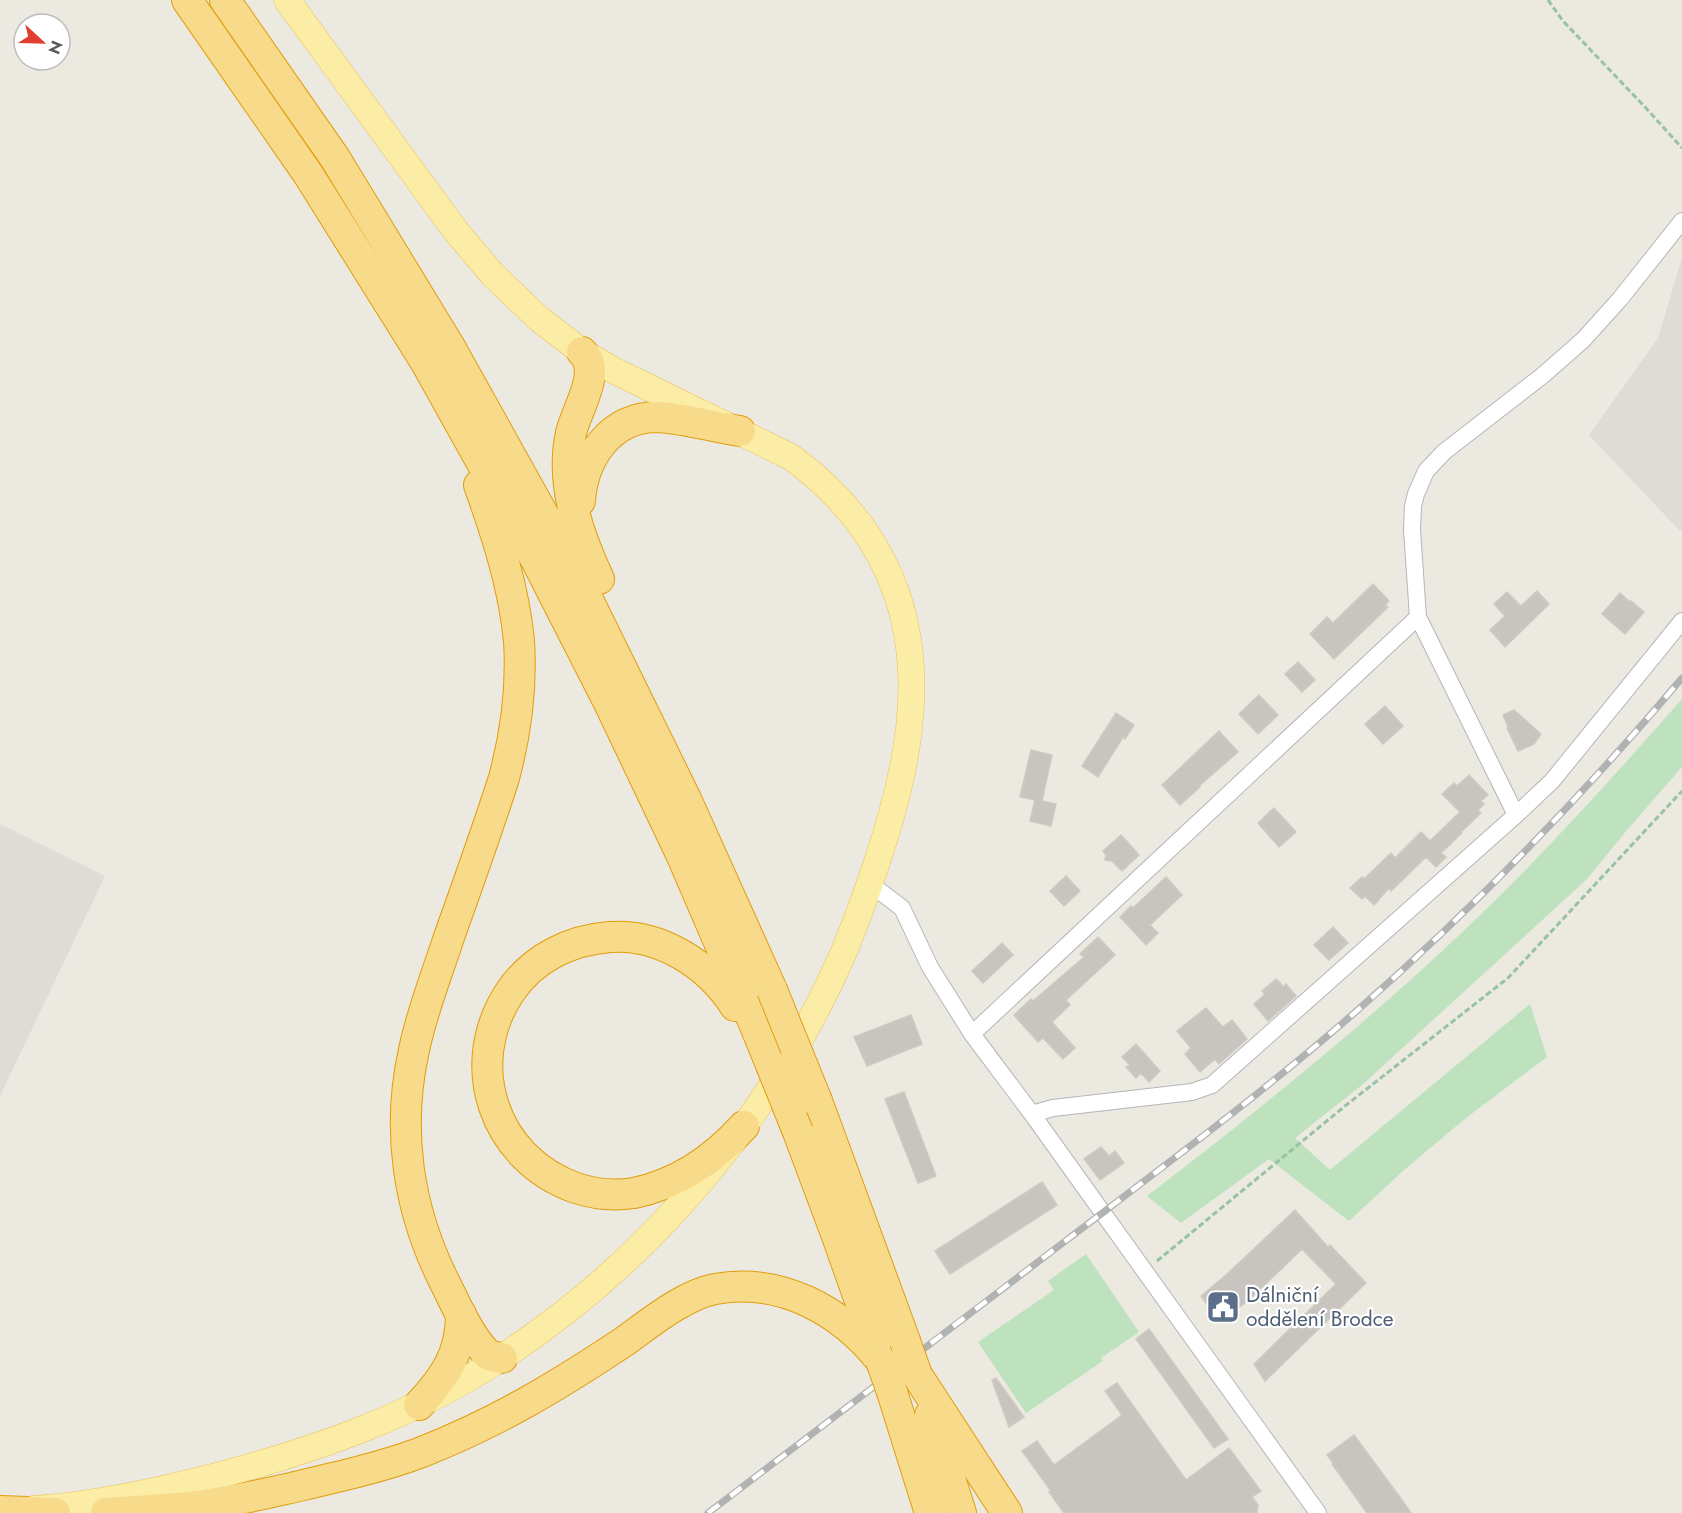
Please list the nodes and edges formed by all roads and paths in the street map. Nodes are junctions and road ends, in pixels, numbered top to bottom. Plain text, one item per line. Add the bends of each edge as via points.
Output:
1 (187, 0) edge
2 (225, 0) edge
3 (288, 0) edge
4 (1548, 0) edge
5 (1682, 148) edge
6 (1682, 221) edge
7 (582, 352) junction
8 (425, 361) junction
9 (740, 431) junction
10 (587, 554) junction
11 (1418, 617) junction
12 (1682, 621) edge
13 (1682, 791) edge
14 (686, 799) junction
15 (1516, 815) junction
16 (869, 883) junction
17 (751, 1024) junction
18 (972, 1034) junction
19 (1032, 1114) junction
20 (744, 1126) junction
21 (1144, 1272) junction
22 (461, 1314) junction
23 (502, 1358) junction
24 (881, 1361) junction
25 (917, 1376) junction
26 (419, 1405) junction
27 (0, 1511) edge
28 (55, 1513) edge
29 (106, 1513) edge
30 (930, 1513) edge
31 (962, 1513) edge
32 (1006, 1513) edge
33 (1318, 1513) edge

1 - 8 highway via 308,174
2 - 14 highway via 335,158 450,347 567,557
3 - 7 main road via 492,274 538,318
4 - 5 path
6 - 11 street via 1583,340 1444,452 1426,471 1416,494 1412,518
7 - 9 main road
7 - 10 highway via 590,370 571,434 568,474 572,507
8 - 17 highway via 536,560 610,705 681,854
8 - 22 highway via 468,455 497,539 515,613 520,670 511,752 421,1022 406,1106 408,1168 418,1218
9 - 10 highway via 659,417 637,420 606,437 585,471 582,486 580,512
9 - 16 main road via 791,457 836,494 884,560 897,595 909,657 909,725 890,821
10 - 14 highway via 646,680
11 - 15 street
11 - 18 street
12 - 15 street via 1552,781
13 - 21 path via 1508,978
14 - 25 highway, bridge via 817,1101
15 - 19 street via 1212,1085 1191,1092 1053,1108
16 - 18 street via 902,908 930,967
16 - 20 main road via 843,954 816,1009
17 - 20 highway via 722,987 688,958 652,942 594,938 558,950 527,971 496,1018 487,1055 495,1111 513,1144 551,1177 582,1190 633,1193 671,1181 704,1162
17 - 24 highway, bridge via 798,1132
18 - 19 street
19 - 21 street
20 - 23 main road via 644,1243 600,1284
21 - 33 street
22 - 23 highway via 483,1349 490,1356
22 - 26 highway via 460,1338 452,1362
23 - 26 main road
24 - 29 highway via 844,1323 803,1299 746,1286 713,1289 681,1302 576,1374 524,1404 420,1452 252,1496 181,1508
24 - 30 highway, bridge
25 - 31 highway
25 - 32 highway
26 - 27 main road via 319,1446 200,1480 82,1504
27 - 28 highway

